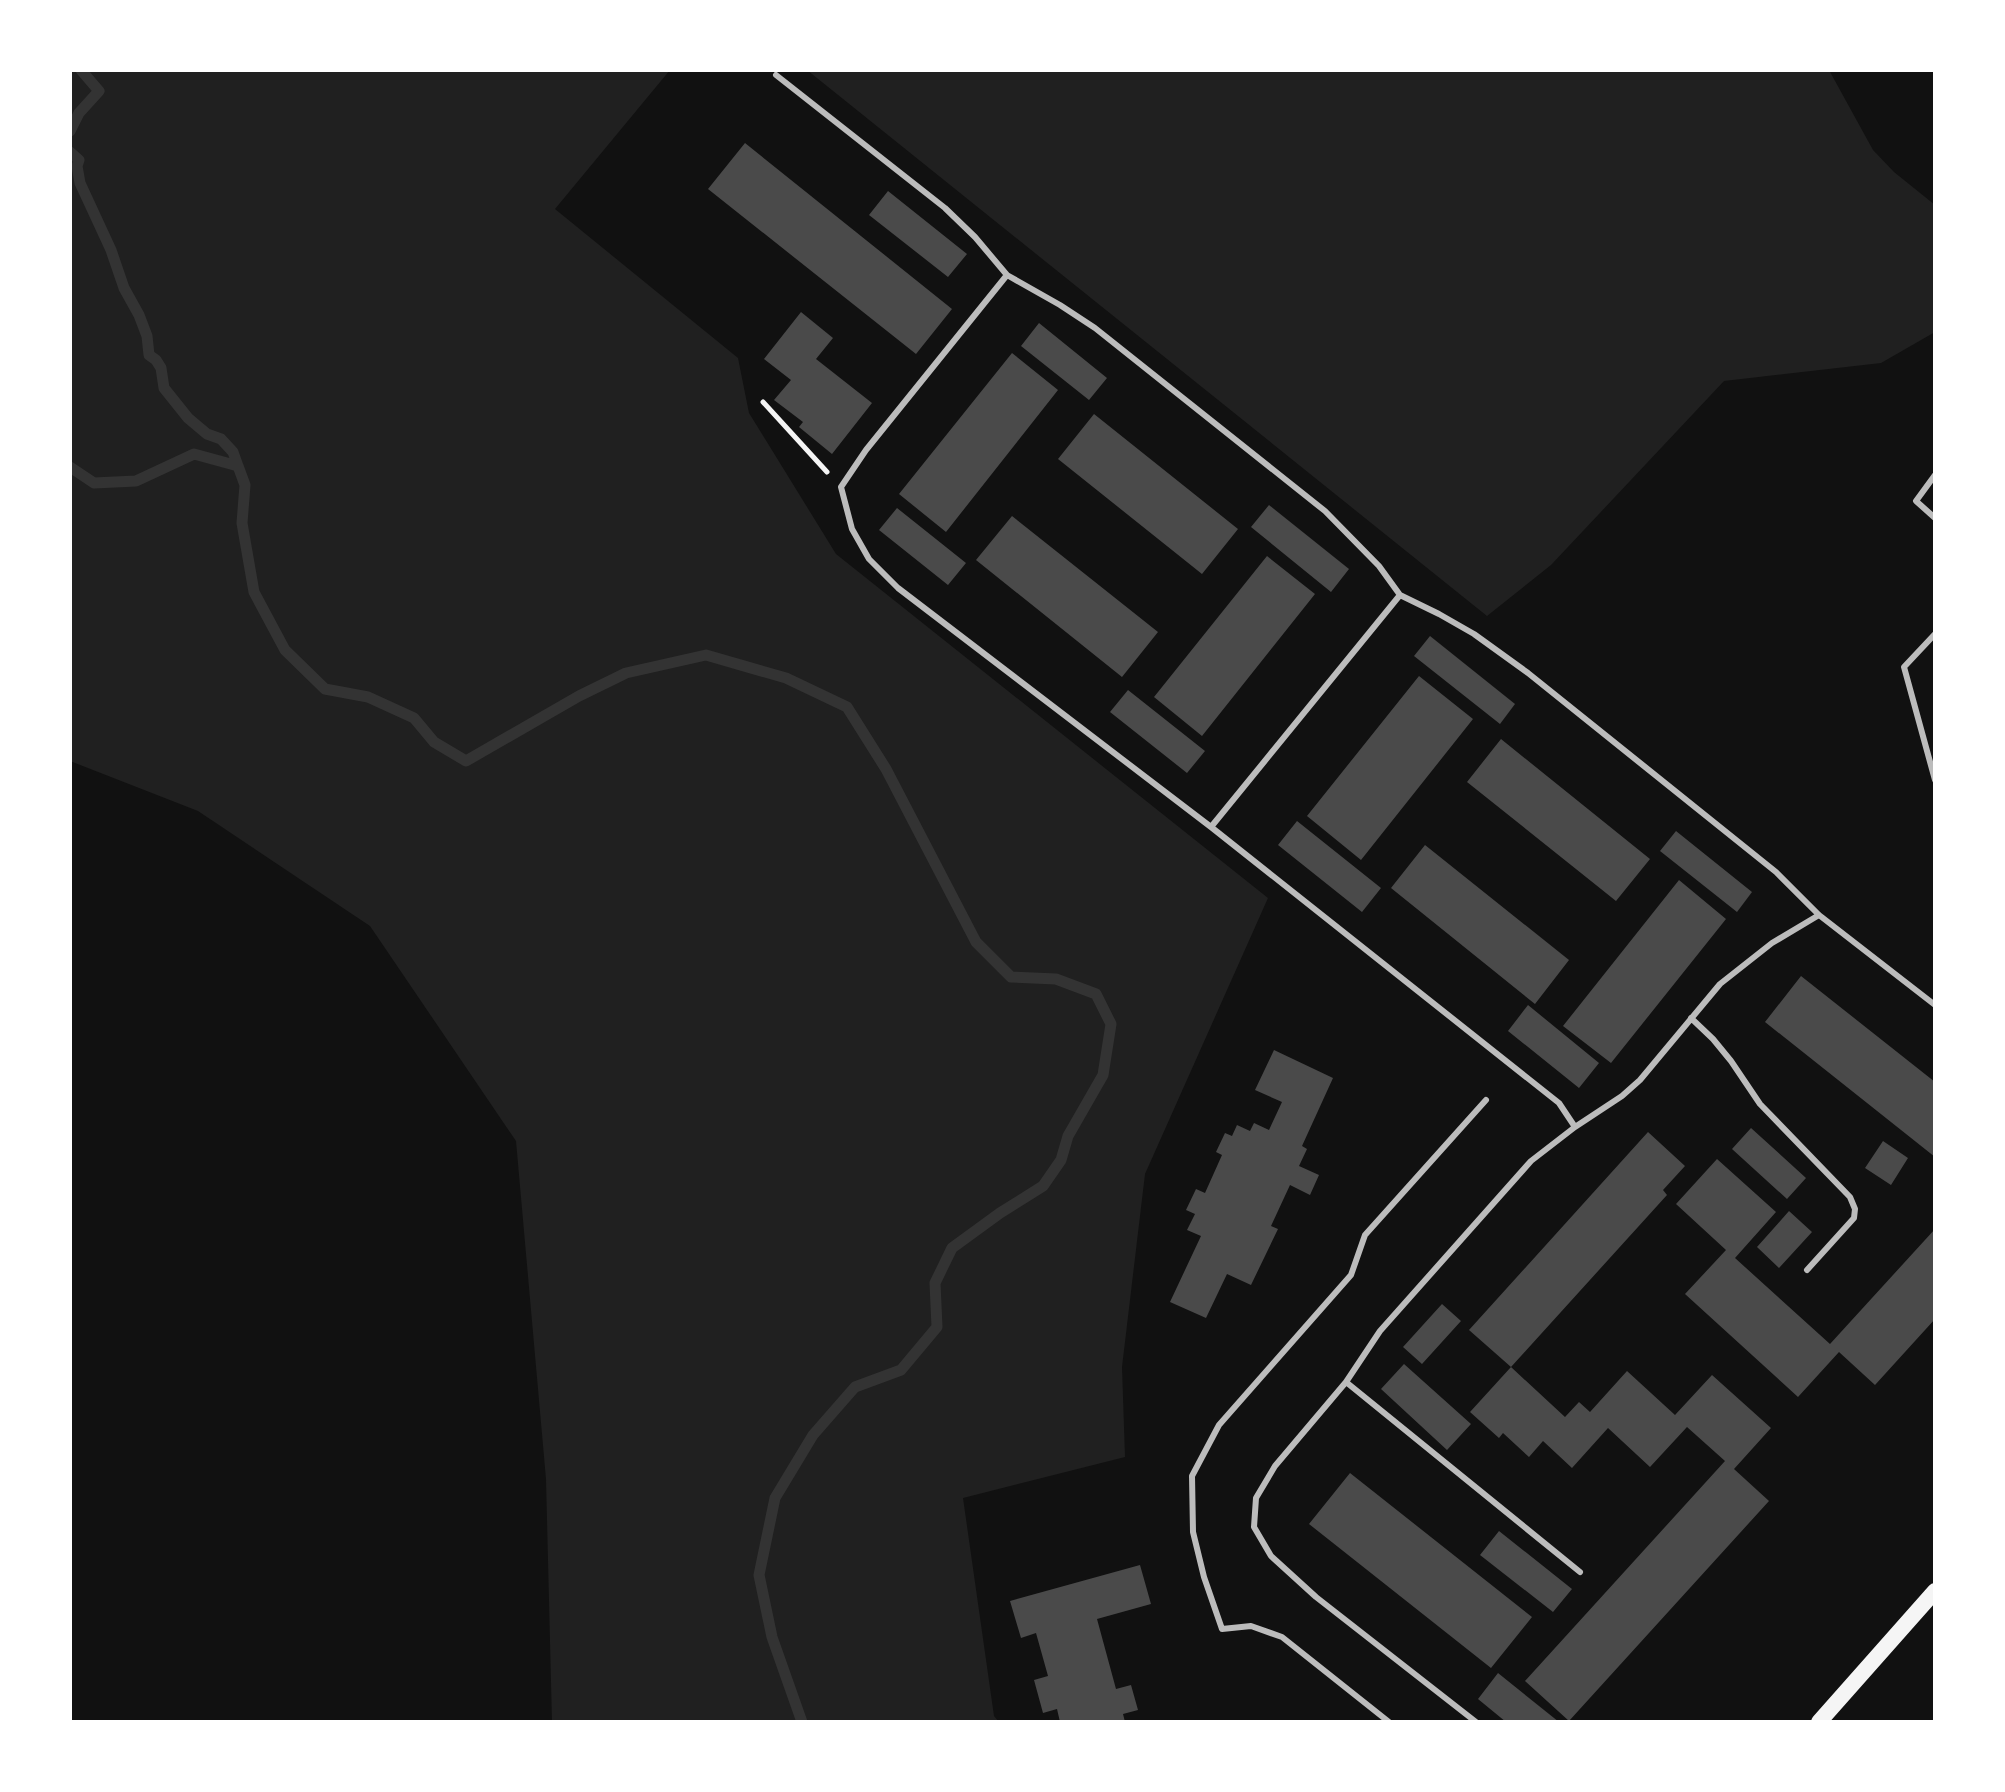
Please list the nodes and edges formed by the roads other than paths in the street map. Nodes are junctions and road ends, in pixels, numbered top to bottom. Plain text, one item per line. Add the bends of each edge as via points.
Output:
1 (776, 75) dead end
2 (1007, 275) junction
3 (1935, 475) edge
4 (1935, 518) edge
5 (1400, 595) junction
6 (1935, 634) edge
7 (1934, 770) edge
8 (1935, 780) edge
9 (1211, 827) junction
10 (1819, 915) junction
11 (1935, 1005) edge
12 (1691, 1018) junction
13 (1486, 1100) dead end
14 (1575, 1127) junction
15 (1807, 1270) dead end
16 (1346, 1382) junction
17 (1580, 1572) dead end
18 (1935, 1591) edge
19 (1389, 1722) edge
20 (1476, 1722) edge
21 (1819, 1722) edge

1 - 2 lane via 945,208
2 - 5 lane via 1095,328 1325,511
2 - 9 lane via 841,487 852,529 869,559 898,588
3 - 4 lane via 1916,501
5 - 9 lane
5 - 10 lane via 1474,634 1528,673 1776,872
6 - 7 lane via 1904,667
7 - 8 lane
9 - 14 lane via 1559,1103
10 - 11 lane
10 - 12 lane via 1748,961
12 - 14 lane via 1640,1080
12 - 15 lane via 1731,1061 1760,1104 1850,1197 1854,1218
13 - 19 lane via 1365,1235 1351,1275 1219,1425 1192,1476 1193,1532 1222,1629 1251,1626 1282,1637
14 - 16 lane via 1531,1161 1380,1331
16 - 17 lane
16 - 20 lane via 1275,1466 1256,1498 1254,1527 1271,1556 1316,1597
18 - 21 main road

